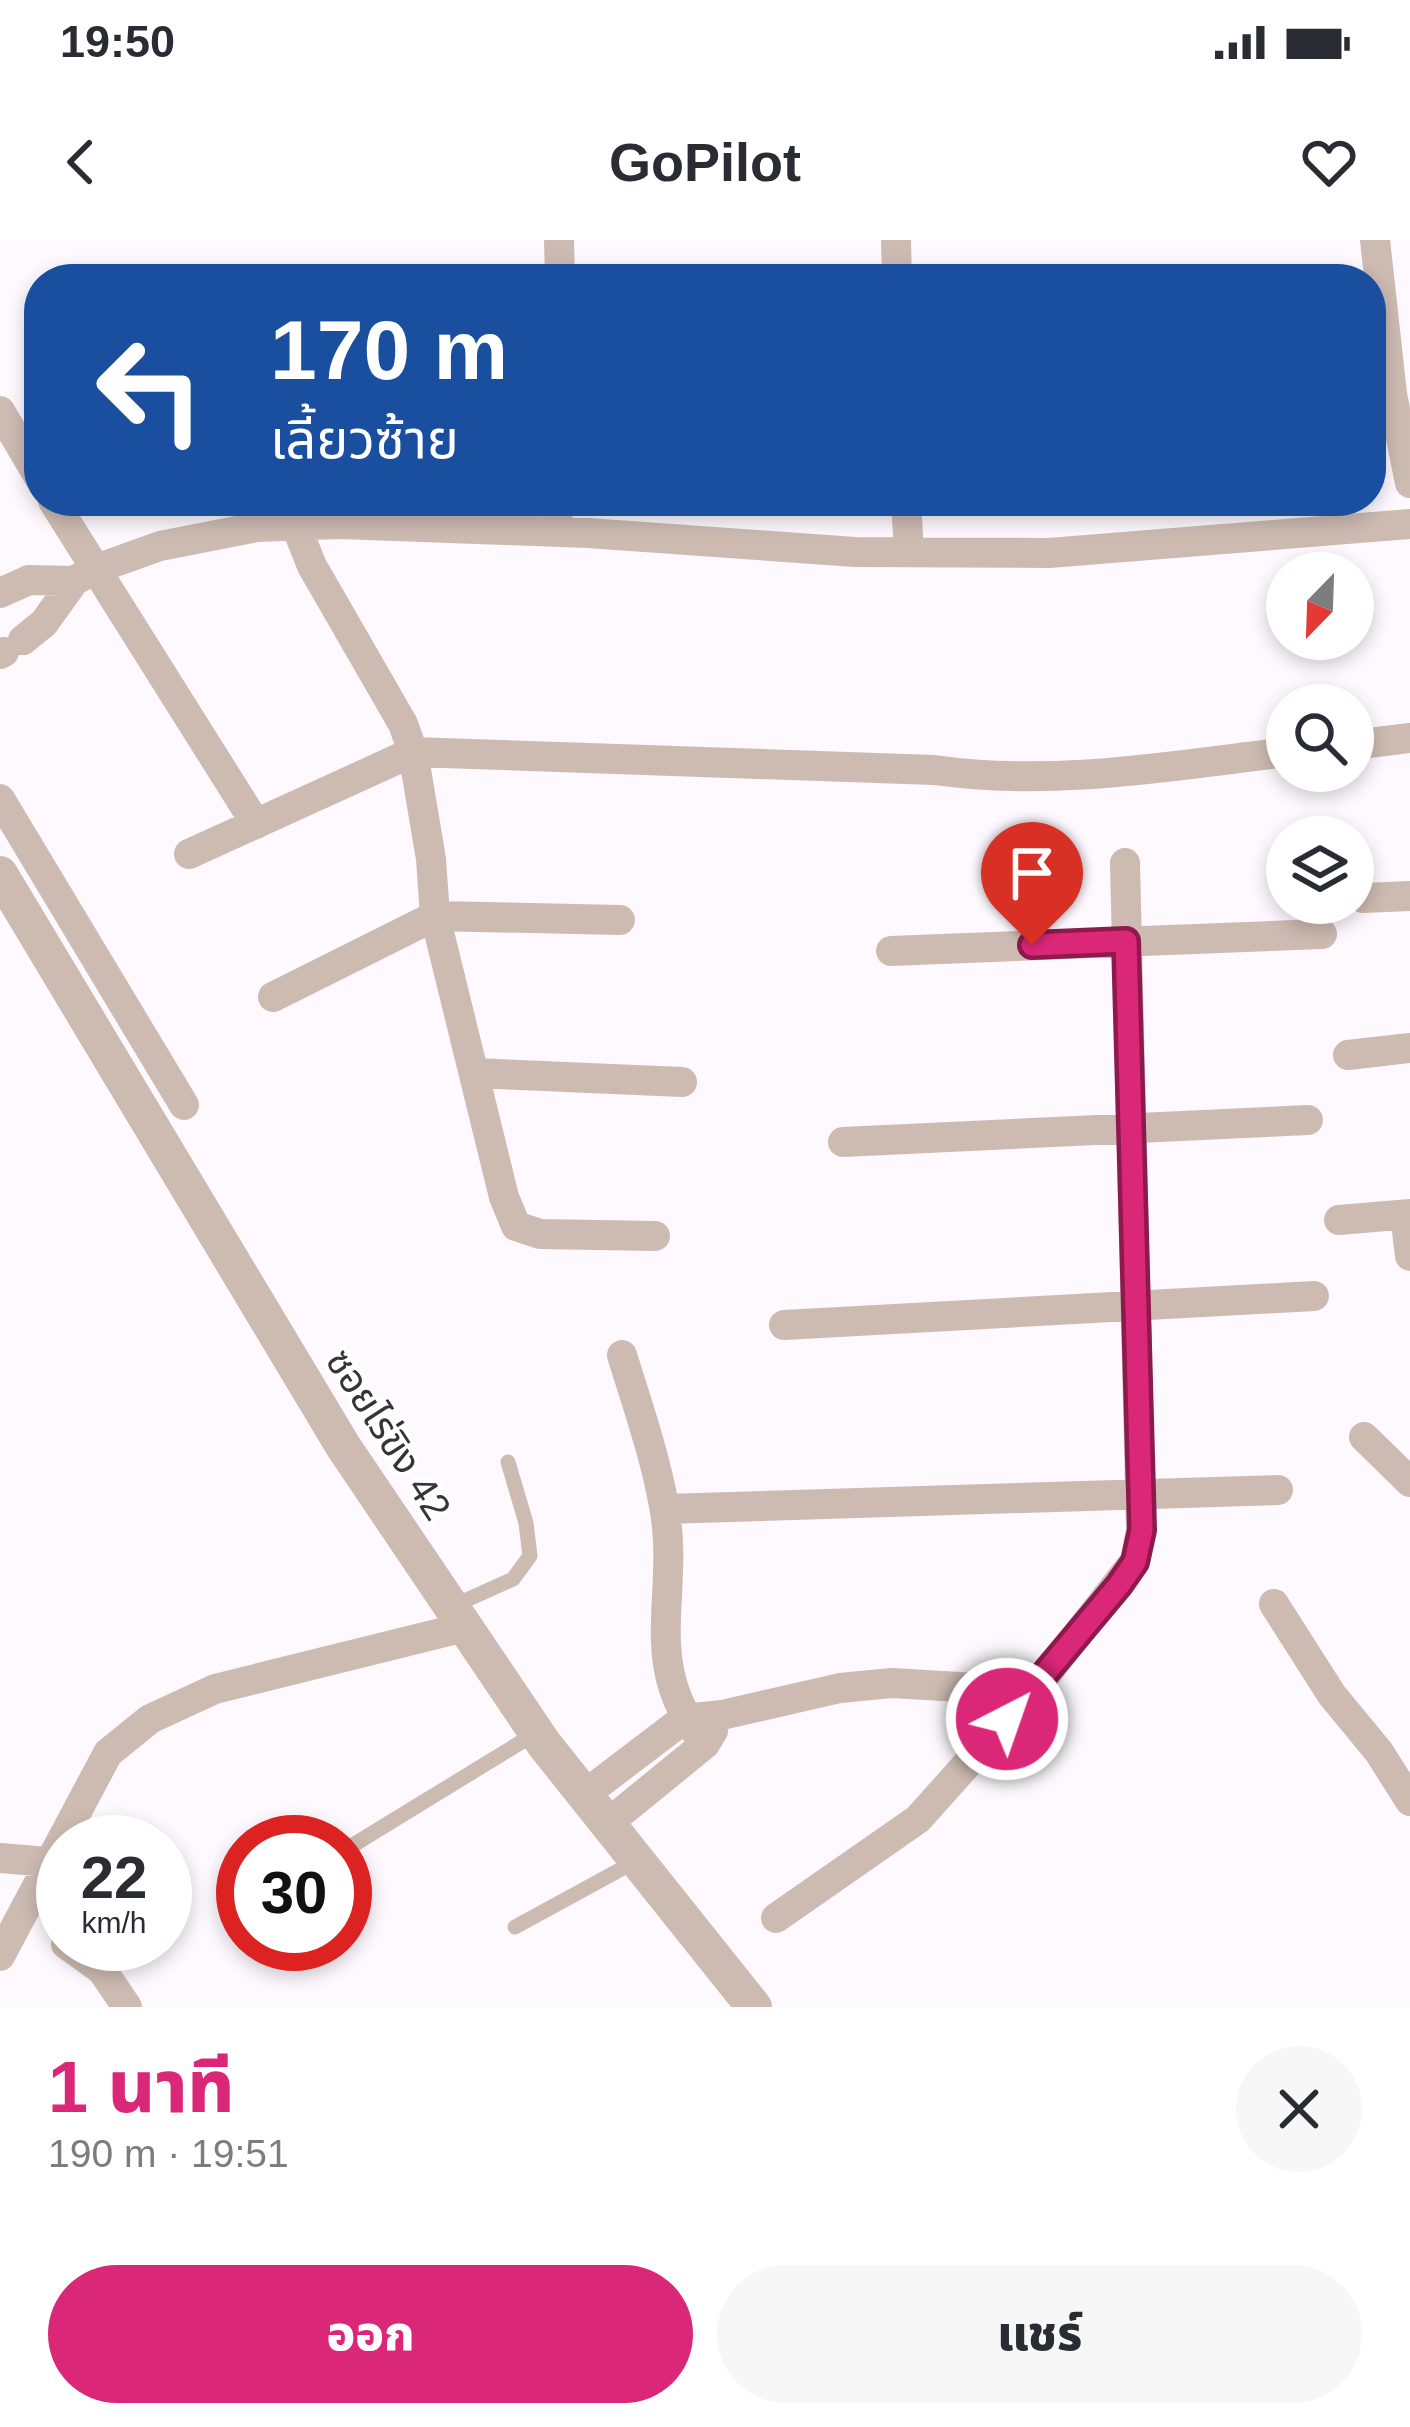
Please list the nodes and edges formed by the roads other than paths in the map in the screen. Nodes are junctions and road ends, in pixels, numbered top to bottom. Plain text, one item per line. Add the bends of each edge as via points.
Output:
1 (1389, 317) edge
2 (0, 411) edge
3 (24, 452) edge
4 (1409, 470) edge
5 (59, 516) edge
6 (557, 516) edge
7 (907, 516) edge
8 (1410, 524) edge
9 (296, 526) junction
10 (909, 551) junction
11 (84, 575) junction
12 (0, 592) edge
13 (9, 648) edge
14 (1410, 738) edge
15 (1374, 742) edge
16 (413, 752) junction
17 (1266, 754) edge
18 (0, 799) edge
19 (256, 824) junction
20 (189, 854) dead end
21 (1125, 862) dead end
22 (0, 874) edge
23 (1410, 896) edge
24 (1374, 898) edge
25 (435, 916) junction
26 (620, 920) dead end
27 (1322, 934) dead end
28 (1126, 941) junction
29 (891, 951) dead end
30 (274, 997) dead end
31 (1410, 1048) edge
32 (1348, 1055) dead end
33 (474, 1073) junction
34 (682, 1082) dead end
35 (184, 1105) dead end
36 (1308, 1120) dead end
37 (1133, 1125) junction
38 (843, 1142) dead end
39 (1408, 1215) edge
40 (1339, 1220) dead end
41 (655, 1236) dead end
42 (1410, 1256) edge
43 (1314, 1297) dead end
44 (1136, 1308) junction
45 (784, 1325) dead end
46 (622, 1355) dead end
47 (1364, 1437) dead end
48 (508, 1462) dead end
49 (1410, 1482) edge
50 (1278, 1490) dead end
51 (1140, 1496) junction
52 (665, 1509) junction
53 (1274, 1604) dead end
54 (458, 1617) junction
55 (1037, 1686) junction
56 (722, 1715) junction
57 (684, 1719) junction
58 (536, 1733) junction
59 (705, 1744) junction
60 (584, 1795) junction
61 (1410, 1801) edge
62 (74, 1815) edge
63 (607, 1825) junction
64 (372, 1833) edge
65 (0, 1858) edge
66 (36, 1861) edge
67 (636, 1861) junction
68 (36, 1888) edge
69 (776, 1918) dead end
70 (19, 1924) junction
71 (515, 1927) dead end
72 (36, 1931) edge
73 (0, 1956) edge
74 (103, 1971) edge
75 (127, 2007) edge
76 (754, 2007) edge

1 - 4 street via 1392,394
2 - 3 street
5 - 11 street
6 - 9 street
6 - 10 street via 855,552
7 - 10 street
8 - 10 street via 1049,553
9 - 11 street via 160,546
9 - 16 street
11 - 12 street via 29,580
11 - 13 street via 44,623
11 - 19 street
14 - 15 street
16 - 17 street via 1048,778
16 - 19 street
16 - 25 street
18 - 35 street
19 - 20 street
21 - 28 street
22 - 54 street, ซอยไร่ขิง 42 via 343,1446
23 - 24 street
25 - 26 street
25 - 30 street
25 - 33 street
27 - 28 street
28 - 29 street
28 - 37 street
31 - 32 street
33 - 34 street
33 - 41 street via 516,1226 540,1234
36 - 37 street
37 - 38 street
37 - 44 street
39 - 40 street
39 - 42 street
43 - 44 street
44 - 45 street
44 - 51 street
46 - 52 street
47 - 49 street
48 - 54 lane via 530,1556 513,1579
50 - 51 street
51 - 52 street
51 - 55 street via 1135,1562
52 - 57 street via 666,1672
53 - 61 street
54 - 58 street, ซอยไร่ขิง 42
54 - 62 street via 215,1689 150,1719 108,1753
55 - 56 street via 892,1683
55 - 69 street via 918,1819
56 - 57 street
56 - 59 street
57 - 59 street
57 - 60 street
58 - 60 street, ซอยไร่ขิง 42
58 - 64 lane
59 - 63 street
60 - 63 street, ซอยไร่ขิง 42
63 - 67 street, ซอยไร่ขิง 42
65 - 66 street
67 - 71 lane
67 - 76 street, ซอยไร่ขิง 42
68 - 70 street
70 - 72 street
70 - 73 street
74 - 75 street

